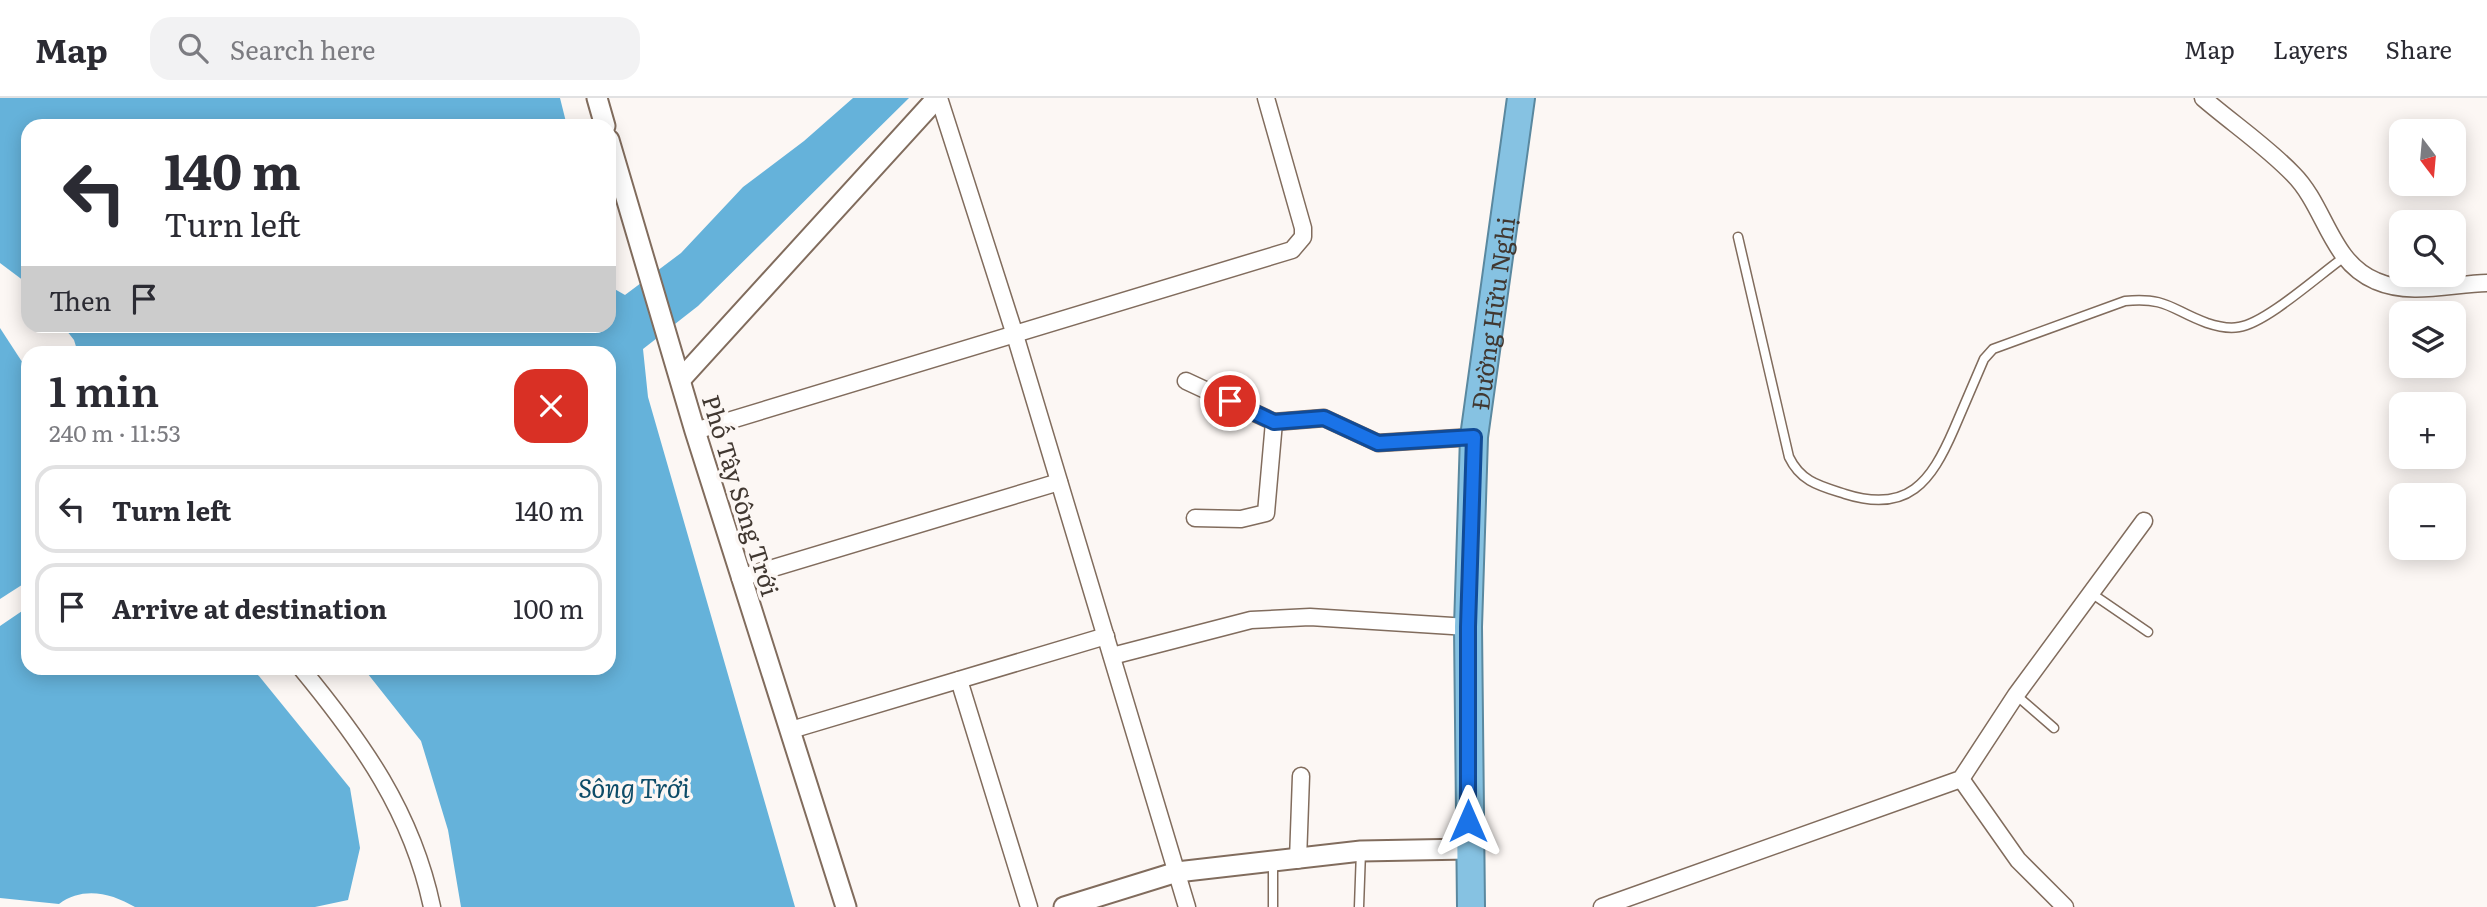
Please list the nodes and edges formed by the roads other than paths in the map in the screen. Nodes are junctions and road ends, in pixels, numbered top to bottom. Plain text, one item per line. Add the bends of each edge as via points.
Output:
1 (597, 98) edge
2 (938, 98) edge
3 (1266, 98) edge
4 (1521, 98) edge
5 (2203, 98) edge
6 (603, 119) edge
7 (616, 164) edge
8 (1738, 237) dead end
9 (2343, 258) junction
10 (2487, 283) edge
11 (1015, 335) junction
12 (681, 379) junction
13 (1186, 381) dead end
14 (1274, 422) junction
15 (695, 432) junction
16 (1474, 437) junction
17 (1059, 482) junction
18 (1195, 518) dead end
19 (2144, 521) dead end
20 (740, 578) junction
21 (2091, 593) junction
22 (1468, 627) junction
23 (2148, 632) dead end
24 (1106, 636) junction
25 (1112, 656) junction
26 (307, 675) edge
27 (959, 680) junction
28 (2016, 695) junction
29 (2054, 728) dead end
30 (791, 730) junction
31 (1301, 776) dead end
32 (1961, 779) junction
33 (1468, 849) junction
34 (1361, 851) junction
35 (1298, 860) junction
36 (1273, 863) junction
37 (1177, 872) junction
38 (1639, 895) junction
39 (432, 907) edge
40 (846, 907) edge
41 (1029, 907) edge
42 (1064, 907) edge
43 (1187, 907) edge
44 (1273, 907) edge
45 (1359, 907) edge
46 (1471, 907) edge
47 (1602, 907) edge
48 (1651, 907) edge
49 (2065, 907) edge

1 - 6 street
2 - 11 street
2 - 12 street, Phố Tây Sông Trới
3 - 11 street via 1303,228 1300,244
4 - 16 highway, Đường Hữu Nghị
5 - 9 street via 2293,174
7 - 12 street
8 - 9 lane via 1796,471 1808,482 1864,500 1883,501 1923,485 1938,466 1984,359 1993,349 2125,301 2145,299 2165,301 2205,322 2238,328 2256,321
9 - 10 street via 2362,274 2395,287
11 - 15 street
11 - 17 street
12 - 15 street, Phố Tây Sông Trới
13 - 14 street
14 - 16 street via 1324,418 1370,440 1390,444
14 - 18 street via 1266,513 1241,519
15 - 20 street, Phố Tây Sông Trới
16 - 22 highway, Đường Hữu Nghị
17 - 20 street
17 - 24 street
19 - 21 street
20 - 30 street, Phố Tây Sông Trới
21 - 23 lane
21 - 28 street
22 - 25 street via 1310,617 1251,620
22 - 33 highway, Đường Hữu Nghị
24 - 25 street
24 - 27 street
25 - 37 street
26 - 39 street via 353,731 393,798 424,865
27 - 30 street
27 - 41 street
28 - 29 lane
28 - 32 street
30 - 40 street, Phố Tây Sông Trới
31 - 35 street
32 - 38 street
32 - 49 street via 2018,860
33 - 34 street
33 - 46 highway, Đường Hữu Nghị
34 - 35 street
34 - 45 lane
35 - 36 street
36 - 37 street
36 - 44 lane
37 - 42 street
37 - 43 street
38 - 47 street
38 - 48 street

